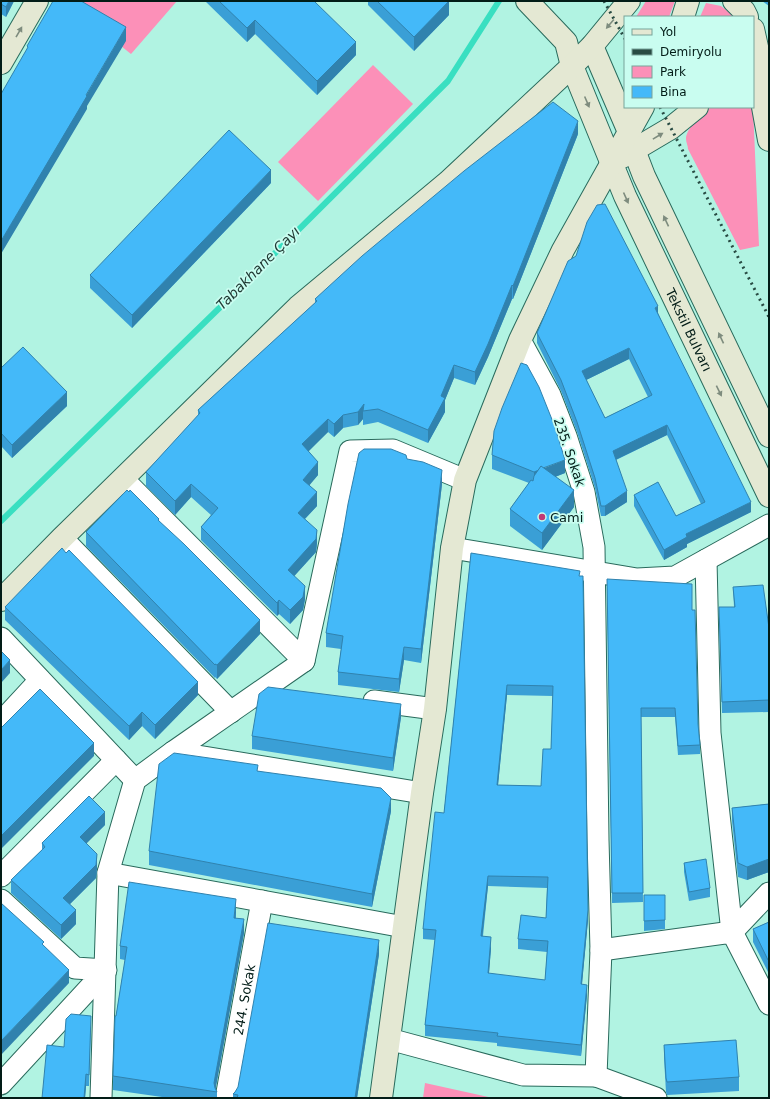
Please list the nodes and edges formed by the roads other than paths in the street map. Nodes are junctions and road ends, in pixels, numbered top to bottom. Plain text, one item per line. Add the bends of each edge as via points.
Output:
1 (37, 1) edge
2 (527, 1) edge
3 (629, 1) edge
4 (688, 1) edge
5 (734, 1) edge
6 (683, 16) edge
7 (749, 16) edge
8 (756, 24) edge
9 (563, 38) junction
10 (592, 46) junction
11 (756, 59) edge
12 (1, 63) edge
13 (572, 66) junction
14 (643, 108) edge
15 (696, 108) edge
16 (769, 140) edge
17 (632, 141) junction
18 (612, 162) junction
19 (520, 340) junction
20 (769, 436) edge
21 (123, 479) junction
22 (465, 480) junction
23 (769, 496) edge
24 (769, 525) edge
25 (62, 538) junction
26 (452, 548) junction
27 (706, 560) junction
28 (595, 572) junction
29 (1, 600) edge
30 (1, 638) edge
31 (304, 661) junction
32 (40, 680) junction
33 (266, 688) junction
34 (296, 692) edge
35 (358, 699) edge
36 (434, 709) junction
37 (231, 712) junction
38 (1, 722) edge
39 (172, 752) junction
40 (116, 760) junction
41 (135, 780) junction
42 (422, 793) junction
43 (108, 873) junction
44 (1, 876) edge
45 (769, 893) edge
46 (1, 900) edge
47 (262, 901) junction
48 (404, 926) junction
49 (732, 932) junction
50 (601, 950) junction
51 (106, 970) junction
52 (769, 1004) edge
53 (389, 1039) junction
54 (596, 1076) junction
55 (1, 1084) edge
56 (101, 1098) edge
57 (226, 1098) edge
58 (381, 1098) edge
59 (656, 1098) edge

12 -> 1 main road
2 - 9 main road
3 -> 10 main road
4 - 6 main road
5 - 7 main road
8 - 11 main road
9 - 10 main road
9 - 13 main road, Tekstil Bulvarı
10 - 13 main road
10 - 17 main road, Tekstil Bulvarı
11 - 16 main road
13 -> 18 main road, Tekstil Bulvarı
13 - 21 main road via 448,182 298,306
14 - 17 main road
17 -> 15 main road via 671,128
17 - 18 main road
20 -> 17 main road, Tekstil Bulvarı via 648,183
18 - 19 main road via 563,250
18 -> 23 main road, Tekstil Bulvarı via 625,196
19 - 22 main road
19 - 28 street, 235. Sokak via 550,395 582,485 594,547
21 - 25 main road
21 - 31 street
22 - 26 main road
22 - 31 street via 393,450 350,450
24 - 27 street
25 - 29 main road
25 - 37 street
26 - 28 street
26 - 36 main road
27 - 28 street via 675,577 637,579
27 - 49 street via 710,733
28 - 50 street, 235. Sokak
30 - 32 street
31 - 33 street
32 - 38 street
32 - 40 street
33 - 34 street
33 - 37 street
35 - 36 street
36 - 42 main road
37 - 39 street
39 - 41 street
39 - 42 street
40 - 41 street
40 - 44 street
41 - 43 street
42 - 48 main road
43 - 47 street
43 - 51 street
45 - 49 street
46 - 51 street via 75,968
47 - 48 street
47 - 57 street, 244. Sokak
48 - 53 main road
49 - 50 street
49 - 52 street
50 - 54 street, 235. Sokak
51 - 55 street
51 - 56 street
53 - 54 street via 523,1075
53 - 58 main road
54 - 59 street

